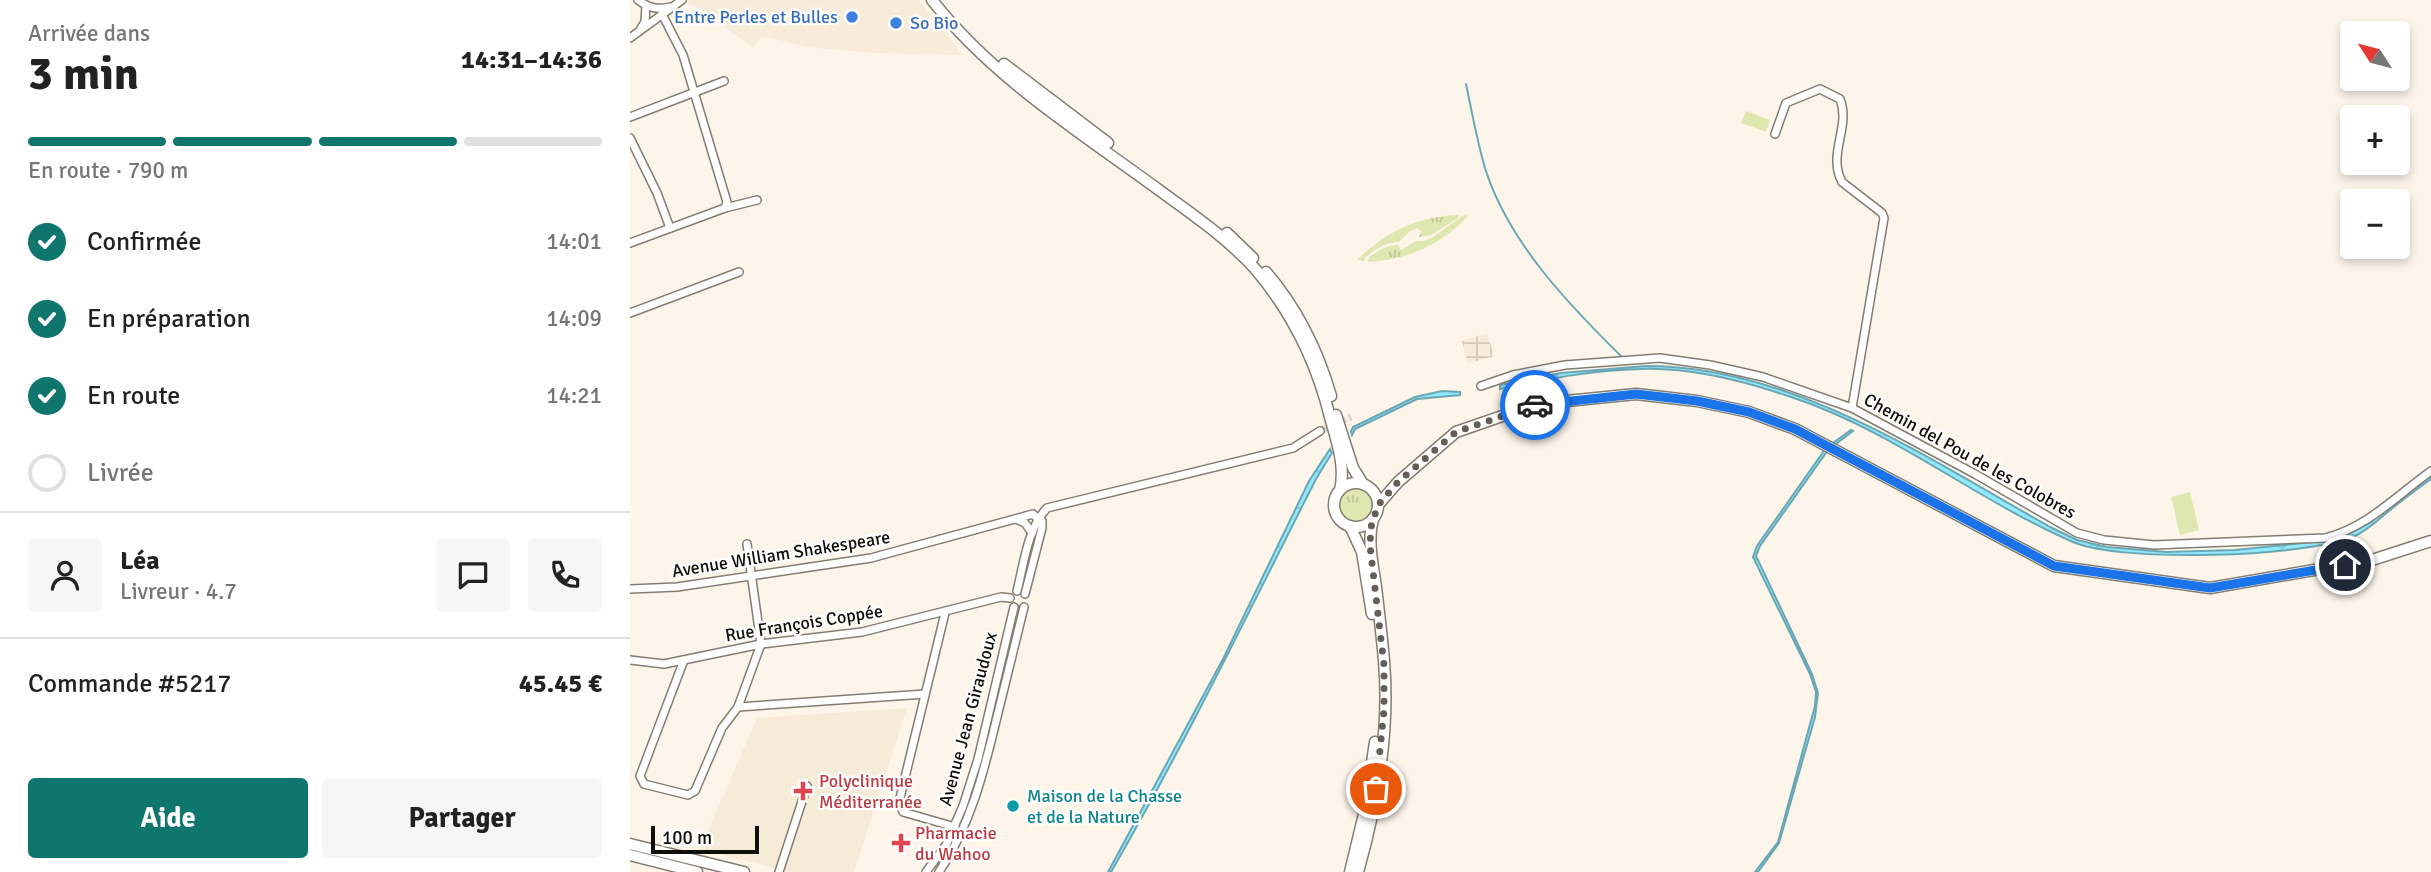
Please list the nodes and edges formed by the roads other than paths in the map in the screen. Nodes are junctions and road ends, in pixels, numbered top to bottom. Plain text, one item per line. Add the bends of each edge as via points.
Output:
1 (638, 0) edge
2 (682, 0) edge
3 (932, 0) edge
4 (941, 0) edge
5 (646, 6) junction
6 (671, 7) junction
7 (662, 15) junction
8 (633, 36) edge
9 (724, 81) dead end
10 (694, 91) junction
11 (630, 117) edge
12 (1775, 134) dead end
13 (630, 138) edge
14 (757, 200) dead end
15 (725, 208) junction
16 (670, 228) junction
17 (630, 243) edge
18 (739, 272) dead end
19 (630, 302) edge
20 (632, 312) edge
21 (1481, 386) dead end
22 (1852, 408) junction
23 (1320, 431) tunnel mouth
24 (2431, 471) edge
25 (1398, 482) junction
26 (1367, 486) junction
27 (1340, 489) junction
28 (1378, 505) junction
29 (1037, 518) junction
30 (1016, 519) junction
31 (1373, 519) junction
32 (1025, 523) junction
33 (1350, 526) junction
34 (1032, 533) junction
35 (2431, 541) edge
36 (747, 544) dead end
37 (753, 576) junction
38 (630, 589) edge
39 (1021, 592) junction
40 (1010, 598) junction
41 (1014, 607) junction
42 (1024, 607) junction
43 (945, 613) junction
44 (761, 644) junction
45 (630, 660) edge
46 (684, 660) junction
47 (925, 695) junction
48 (738, 707) junction
49 (807, 786) dead end
50 (954, 827) junction
51 (630, 844) edge
52 (630, 855) edge
53 (697, 872) edge
54 (744, 872) edge
55 (779, 872) edge
56 (926, 872) edge
57 (939, 872) edge
58 (1350, 872) edge
59 (1358, 872) edge

1 - 5 street
2 - 6 street
3 - 27 main road via 959,32 1020,87 1204,223 1275,293 1319,381 1338,450
4 - 26 main road via 1000,61 1210,219 1261,266 1311,341 1353,468
5 - 6 street
5 - 8 street via 645,22
6 - 7 street
7 - 8 street
7 - 10 street via 676,38
9 - 10 street
10 - 11 street
10 - 15 street
12 - 22 street via 1786,103 1821,89 1840,99 1844,109 1836,153 1839,177 1884,218
13 - 16 street
14 - 15 street
15 - 16 street
16 - 17 street
18 - 20 street
19 - 20 street
21 - 22 street, Chemin del Pou de les Colobres via 1513,374 1565,365 1660,358 1763,377
22 - 24 street, Chemin del Pou de les Colobres via 2060,525 2104,540 2154,545 2325,538 2371,518
23 - 29 street via 1293,448 1054,506
25 - 26 main road via 1384,491
25 - 28 main road
25 - 35 main road via 1456,432 1538,404 1636,394 1749,412 1795,429 2054,566 2210,588 2372,560
26 - 27 main road via 1351,483
26 - 28 main road
27 - 33 main road via 1334,507 1339,519
28 - 31 main road
29 - 30 street, Avenue William Shakespeare via 1033,514
29 - 32 street
29 - 34 street
29 - 39 street via 1042,528
30 - 32 street
30 - 37 street, Avenue William Shakespeare via 871,558
31 - 33 main road
31 - 59 main road via 1370,546 1384,665 1384,710 1373,813
32 - 34 street
33 - 58 main road via 1362,552 1377,664 1373,764
34 - 39 street
36 - 37 street
37 - 38 street, Avenue William Shakespeare
37 - 44 street
39 - 40 street
39 - 42 street, Avenue Jean Giraudoux via 1027,601
40 - 41 street
40 - 43 street, Rue François Coppée
41 - 42 street
41 - 50 street, Avenue Jean Giraudoux via 978,759
42 - 57 street, Avenue Jean Giraudoux via 971,811 954,851
43 - 44 street, Rue François Coppée via 862,632
43 - 47 street
44 - 46 street, Rue François Coppée
44 - 48 street
45 - 46 street, Rue François Coppée via 664,664
46 - 48 street via 640,776 644,784 688,795 695,790 722,728
47 - 48 street
47 - 50 street via 899,802 903,812
49 - 55 street
50 - 56 street, Avenue Jean Giraudoux
51 - 54 main road
52 - 53 main road

